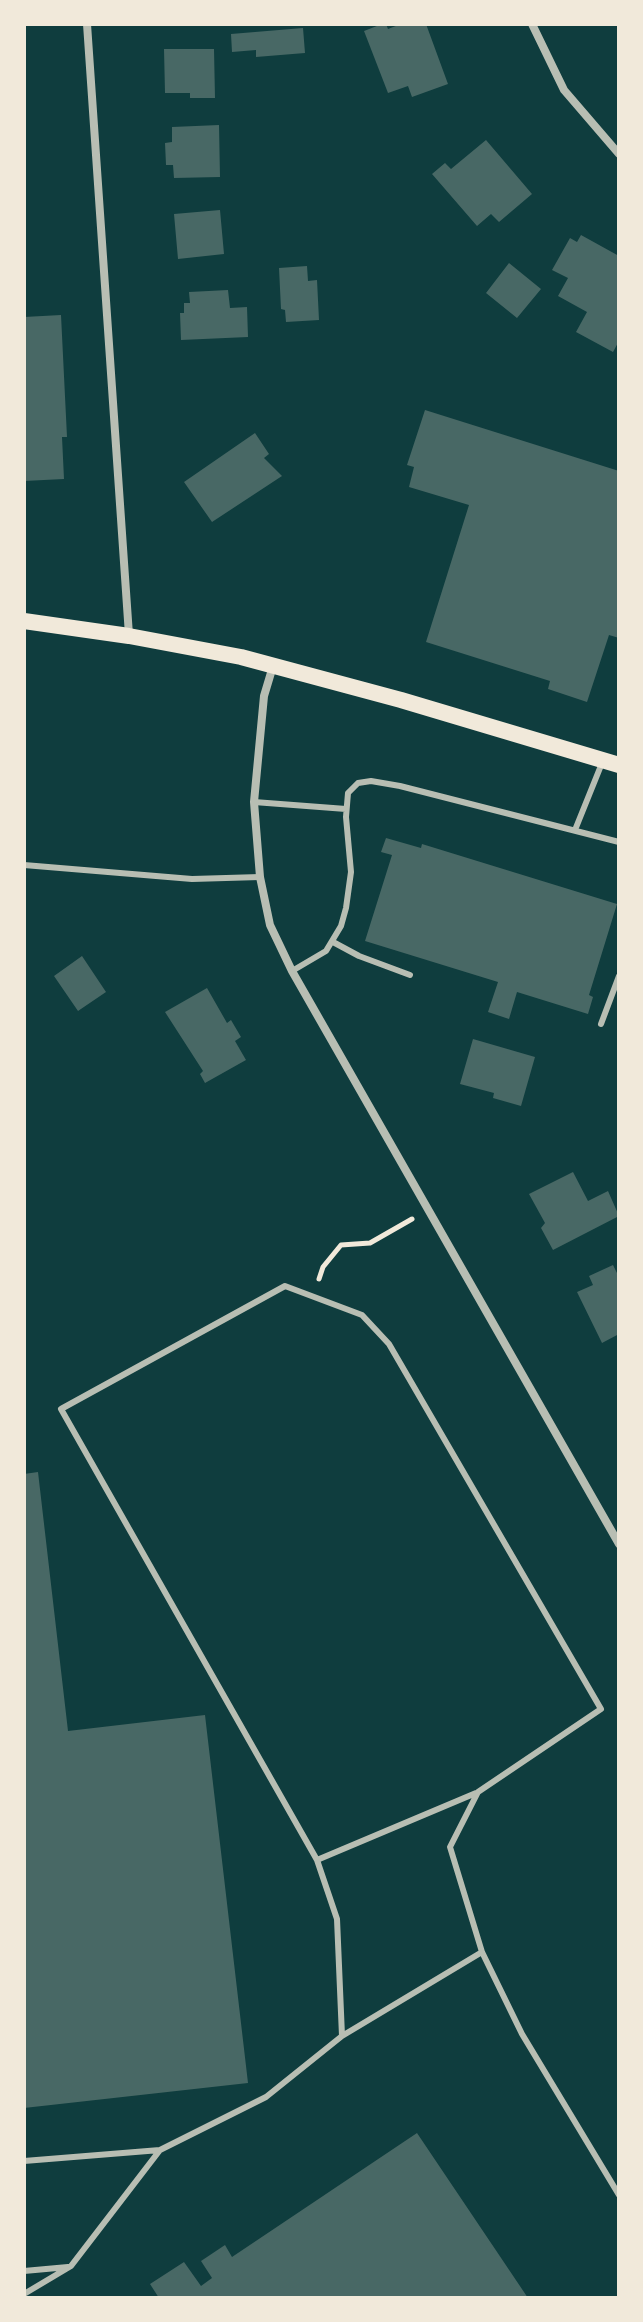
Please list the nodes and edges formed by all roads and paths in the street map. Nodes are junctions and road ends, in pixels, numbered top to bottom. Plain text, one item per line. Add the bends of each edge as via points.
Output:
1 (87, 24) edge
2 (532, 24) edge
3 (619, 154) edge
4 (24, 621) edge
5 (129, 636) junction
6 (273, 665) junction
7 (611, 763) edge
8 (254, 802) junction
9 (346, 809) junction
10 (575, 830) junction
11 (619, 842) edge
12 (24, 865) edge
13 (260, 877) junction
14 (333, 942) junction
15 (292, 971) junction
16 (410, 975) dead end
17 (619, 976) edge
18 (601, 1024) dead end
19 (427, 1208) junction
20 (312, 1295) junction
21 (619, 1544) edge
22 (478, 1792) junction
23 (317, 1860) junction
24 (482, 1952) junction
25 (342, 2036) junction
26 (160, 2150) junction
27 (24, 2161) edge
28 (619, 2195) edge
29 (71, 2266) junction
30 (24, 2271) edge
31 (24, 2294) edge

1 - 5 street
2 - 3 street via 564,90
4 - 5 main road
5 - 6 main road
6 - 7 main road
6 - 8 street via 264,696
7 - 10 lane
8 - 9 lane
8 - 13 street
9 - 10 lane via 352,788 371,781
9 - 14 lane via 351,872 346,908
10 - 11 lane
12 - 13 lane via 192,879
13 - 15 street via 270,925
14 - 15 lane
14 - 16 lane
15 - 19 street
17 - 18 lane
19 - 20 path via 370,1243 341,1245 323,1267
19 - 21 street
20 - 22 lane via 362,1315 389,1344 601,1709
20 - 23 lane via 285,1286 61,1409
22 - 23 lane
22 - 24 lane via 450,1847
23 - 25 lane via 337,1919
24 - 25 lane
24 - 28 lane via 522,2034
25 - 26 lane via 266,2097
26 - 27 lane
26 - 29 lane
29 - 30 lane
29 - 31 lane

